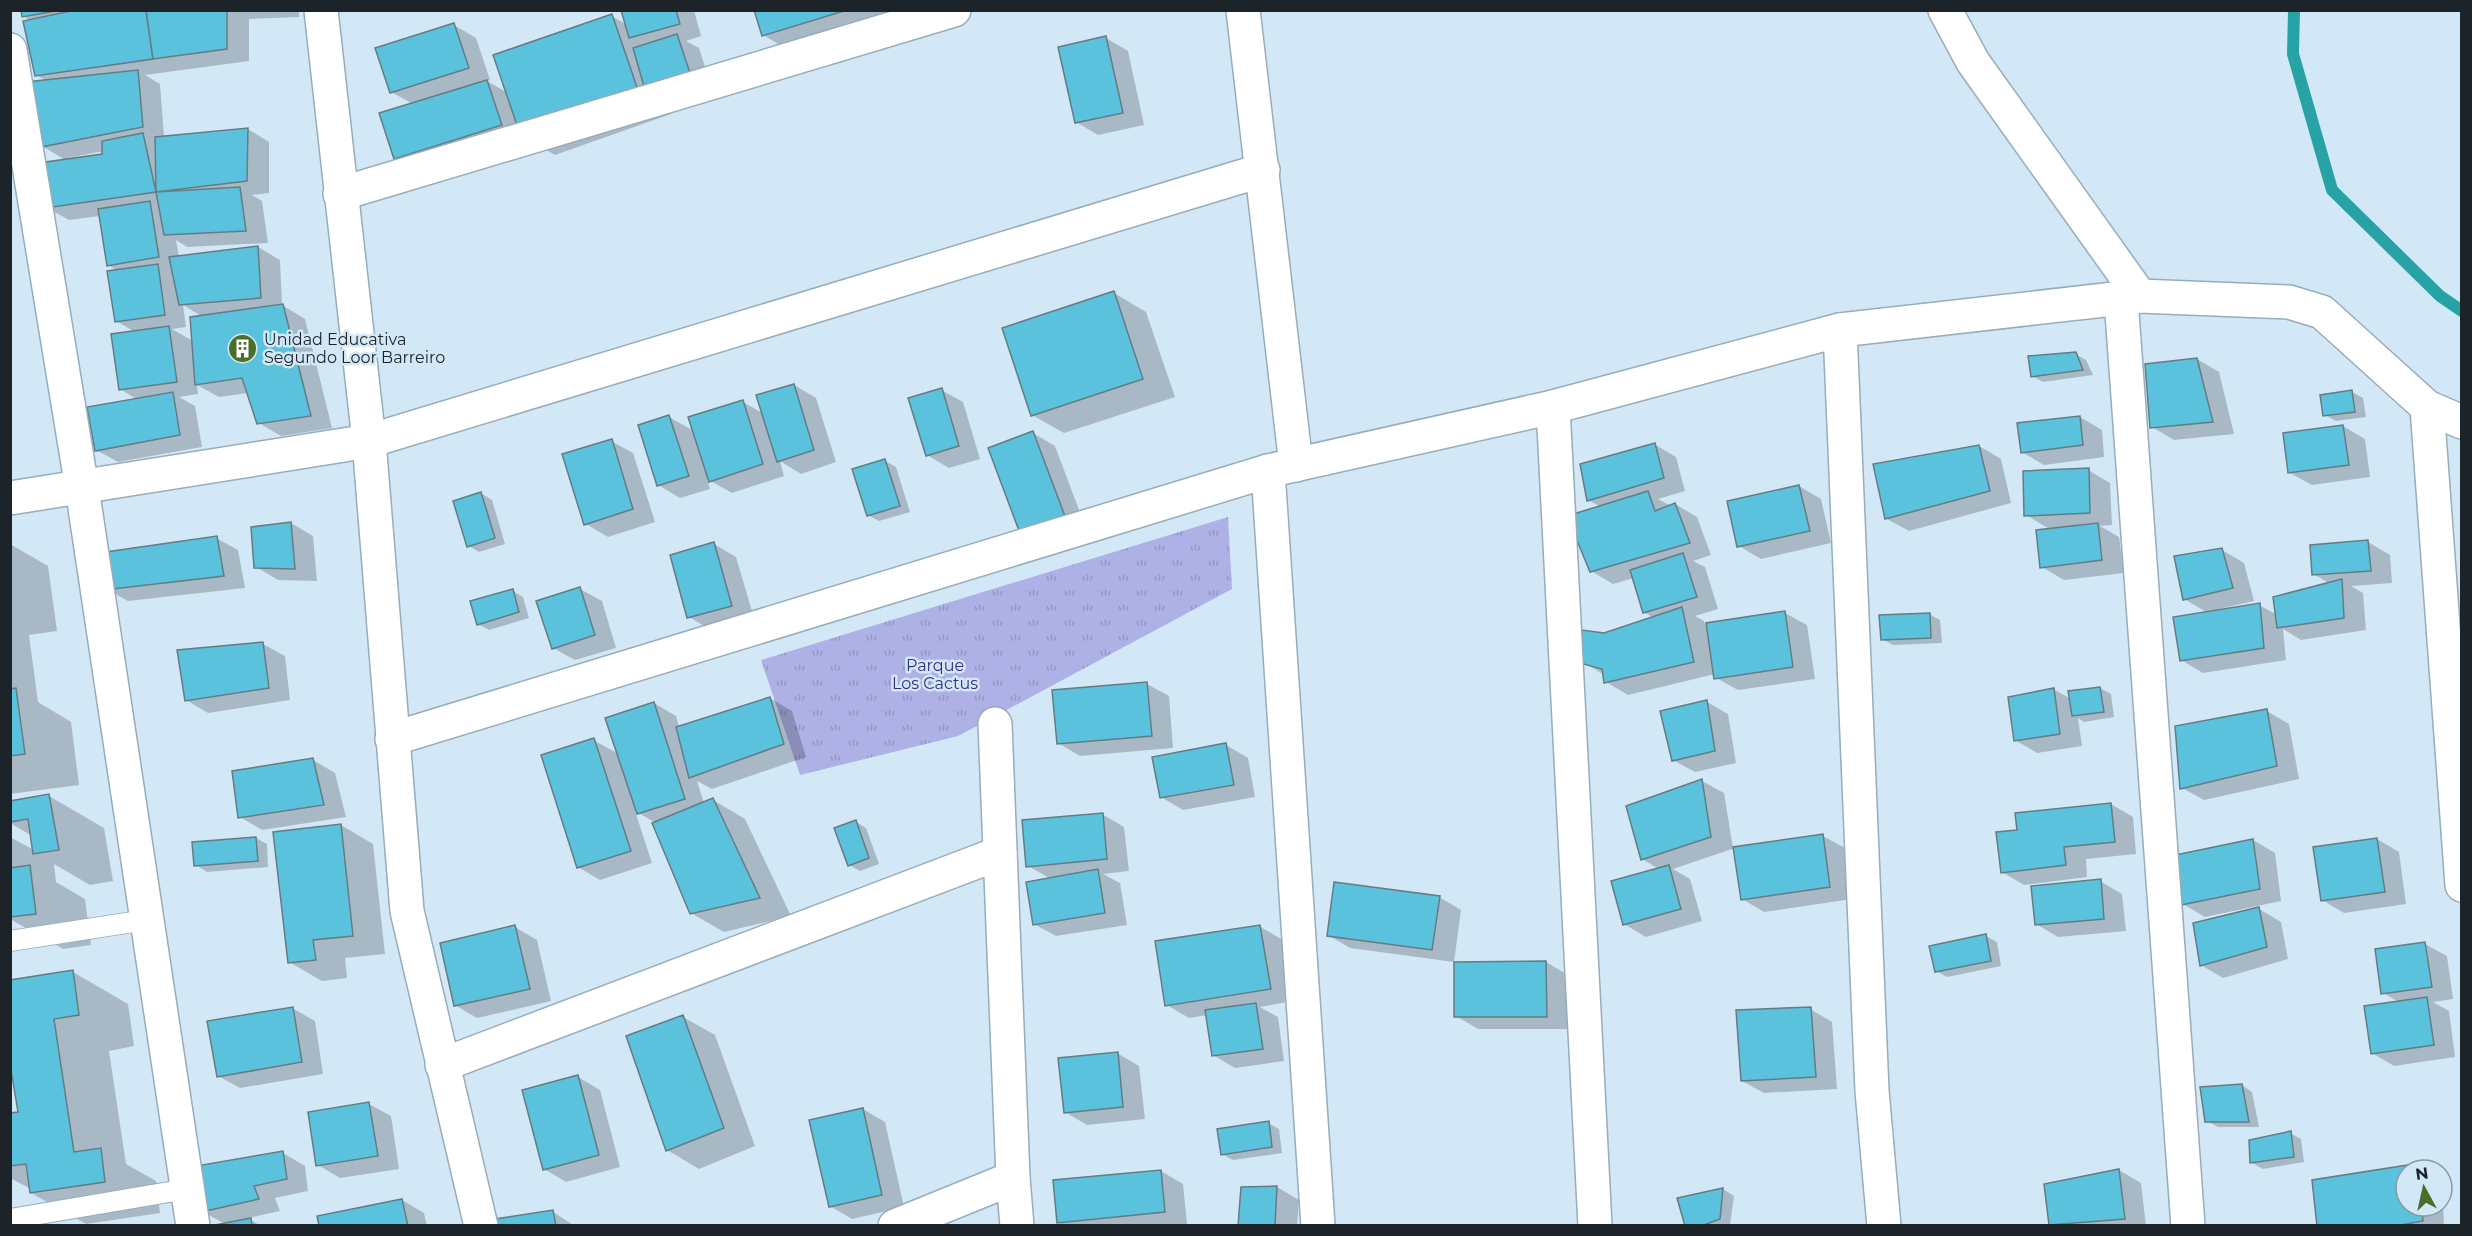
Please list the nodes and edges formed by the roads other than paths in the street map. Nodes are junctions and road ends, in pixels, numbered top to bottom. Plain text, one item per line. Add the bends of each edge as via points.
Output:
1 (321, 10) edge
2 (954, 10) edge
3 (1243, 10) edge
4 (1945, 10) edge
5 (10, 50) edge
6 (1263, 170) junction
7 (340, 194) junction
8 (2130, 297) junction
9 (1840, 330) junction
10 (1553, 407) junction
11 (2427, 407) junction
12 (2462, 422) edge
13 (369, 441) junction
14 (1282, 468) junction
15 (82, 488) junction
16 (10, 498) edge
17 (995, 724) dead end
18 (392, 739) junction
19 (1000, 853) junction
20 (2462, 885) edge
21 (146, 920) junction
22 (10, 941) edge
23 (442, 1065) junction
24 (1013, 1179) junction
25 (187, 1189) junction
26 (10, 1219) edge
27 (193, 1226) edge
28 (481, 1226) edge
29 (895, 1226) edge
30 (1017, 1226) edge
31 (1318, 1226) edge
32 (1595, 1226) edge
33 (1884, 1226) edge
34 (2188, 1226) edge

1 - 7 street
2 - 7 street
3 - 6 street
4 - 8 street via 1973,62
5 - 15 street
6 - 13 street
6 - 14 street
7 - 13 street
8 - 9 street
8 - 11 street via 2289,302 2322,312
8 - 34 street
9 - 10 street
9 - 33 street via 1872,1091
10 - 14 street
10 - 32 street
11 - 12 street
11 - 20 street
13 - 15 street
13 - 18 street
14 - 18 street
14 - 31 street
15 - 16 street
15 - 21 street
17 - 19 street
18 - 23 street via 407,911
19 - 23 street
19 - 24 street
21 - 22 lane
21 - 25 street
23 - 28 street
24 - 29 street
24 - 30 street
25 - 26 lane
25 - 27 street

